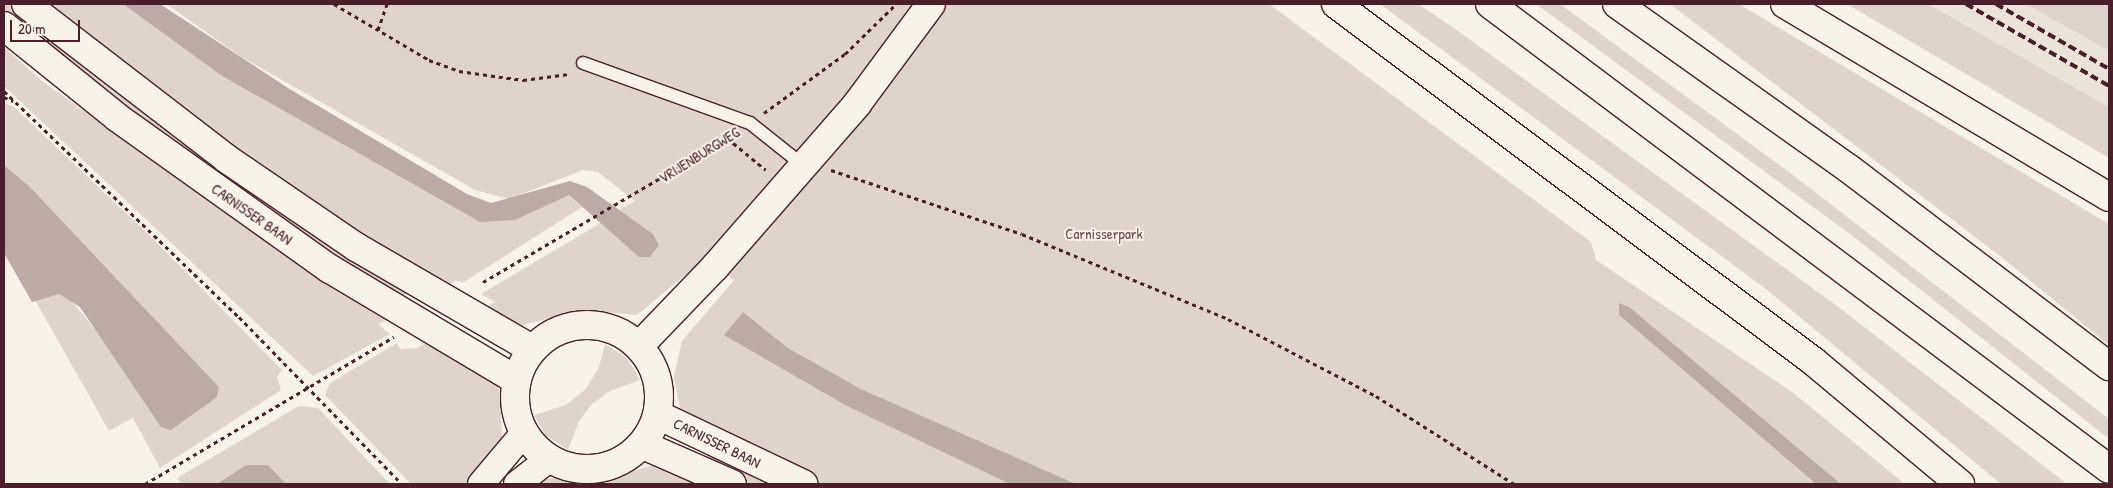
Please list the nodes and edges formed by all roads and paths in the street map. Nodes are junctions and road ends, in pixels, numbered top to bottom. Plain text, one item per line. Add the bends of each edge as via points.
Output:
1 (26, 4) edge
2 (334, 4) edge
3 (387, 4) edge
4 (896, 4) edge
5 (932, 4) edge
6 (1336, 4) edge
7 (1490, 4) edge
8 (1617, 4) edge
9 (1785, 4) edge
10 (4, 26) edge
11 (378, 30) junction
12 (583, 63) joint
13 (4, 91) edge
14 (4, 98) edge
15 (16, 102) junction
16 (750, 123) junction
17 (727, 138) junction
18 (815, 170) junction
19 (785, 186) junction
20 (2109, 197) edge
21 (483, 282) dead end
22 (397, 336) dead end
23 (639, 346) junction
24 (532, 349) junction
25 (2109, 366) edge
26 (516, 380) junction
27 (309, 389) junction
28 (658, 415) junction
29 (524, 433) junction
30 (642, 445) junction
31 (550, 459) junction
32 (2109, 469) edge
33 (145, 484) edge
34 (402, 484) edge
35 (481, 484) edge
36 (517, 484) edge
37 (732, 484) edge
38 (803, 484) edge
39 (1514, 484) edge
40 (1960, 484) edge

1 - 24 main road, CARNISSER BAAN via 227,159 356,246
2 - 11 path
3 - 11 path
4 - 16 path, VRIJENBURGWEG via 845,54
5 - 18 main road
6 - 40 main road via 1813,361
7 - 32 main road
8 - 25 main road via 1848,168
9 - 20 main road
10 - 26 main road, CARNISSER BAAN via 126,123 330,269
11 - 12 path via 429,60 493,79 547,79 568,74
12 - 16 lane
13 - 15 path
14 - 15 path
15 - 27 path
16 - 17 path, VRIJENBURGWEG
16 - 18 lane
17 - 19 path
17 - 21 path, VRIJENBURGWEG
18 - 19 main road
18 - 39 path via 830,170 1022,234 1228,319 1376,396
19 - 23 main road
22 - 27 path
23 - 24 main road via 610,328 594,324 560,330
23 - 28 main road via 659,385
24 - 26 main road
26 - 29 main road via 515,407
27 - 33 path
27 - 34 path
28 - 30 main road
28 - 38 main road, CARNISSER BAAN
29 - 31 main road
29 - 35 street
30 - 31 main road via 622,460 598,469 565,466
30 - 37 main road, CARNISSER BAAN
31 - 36 street

